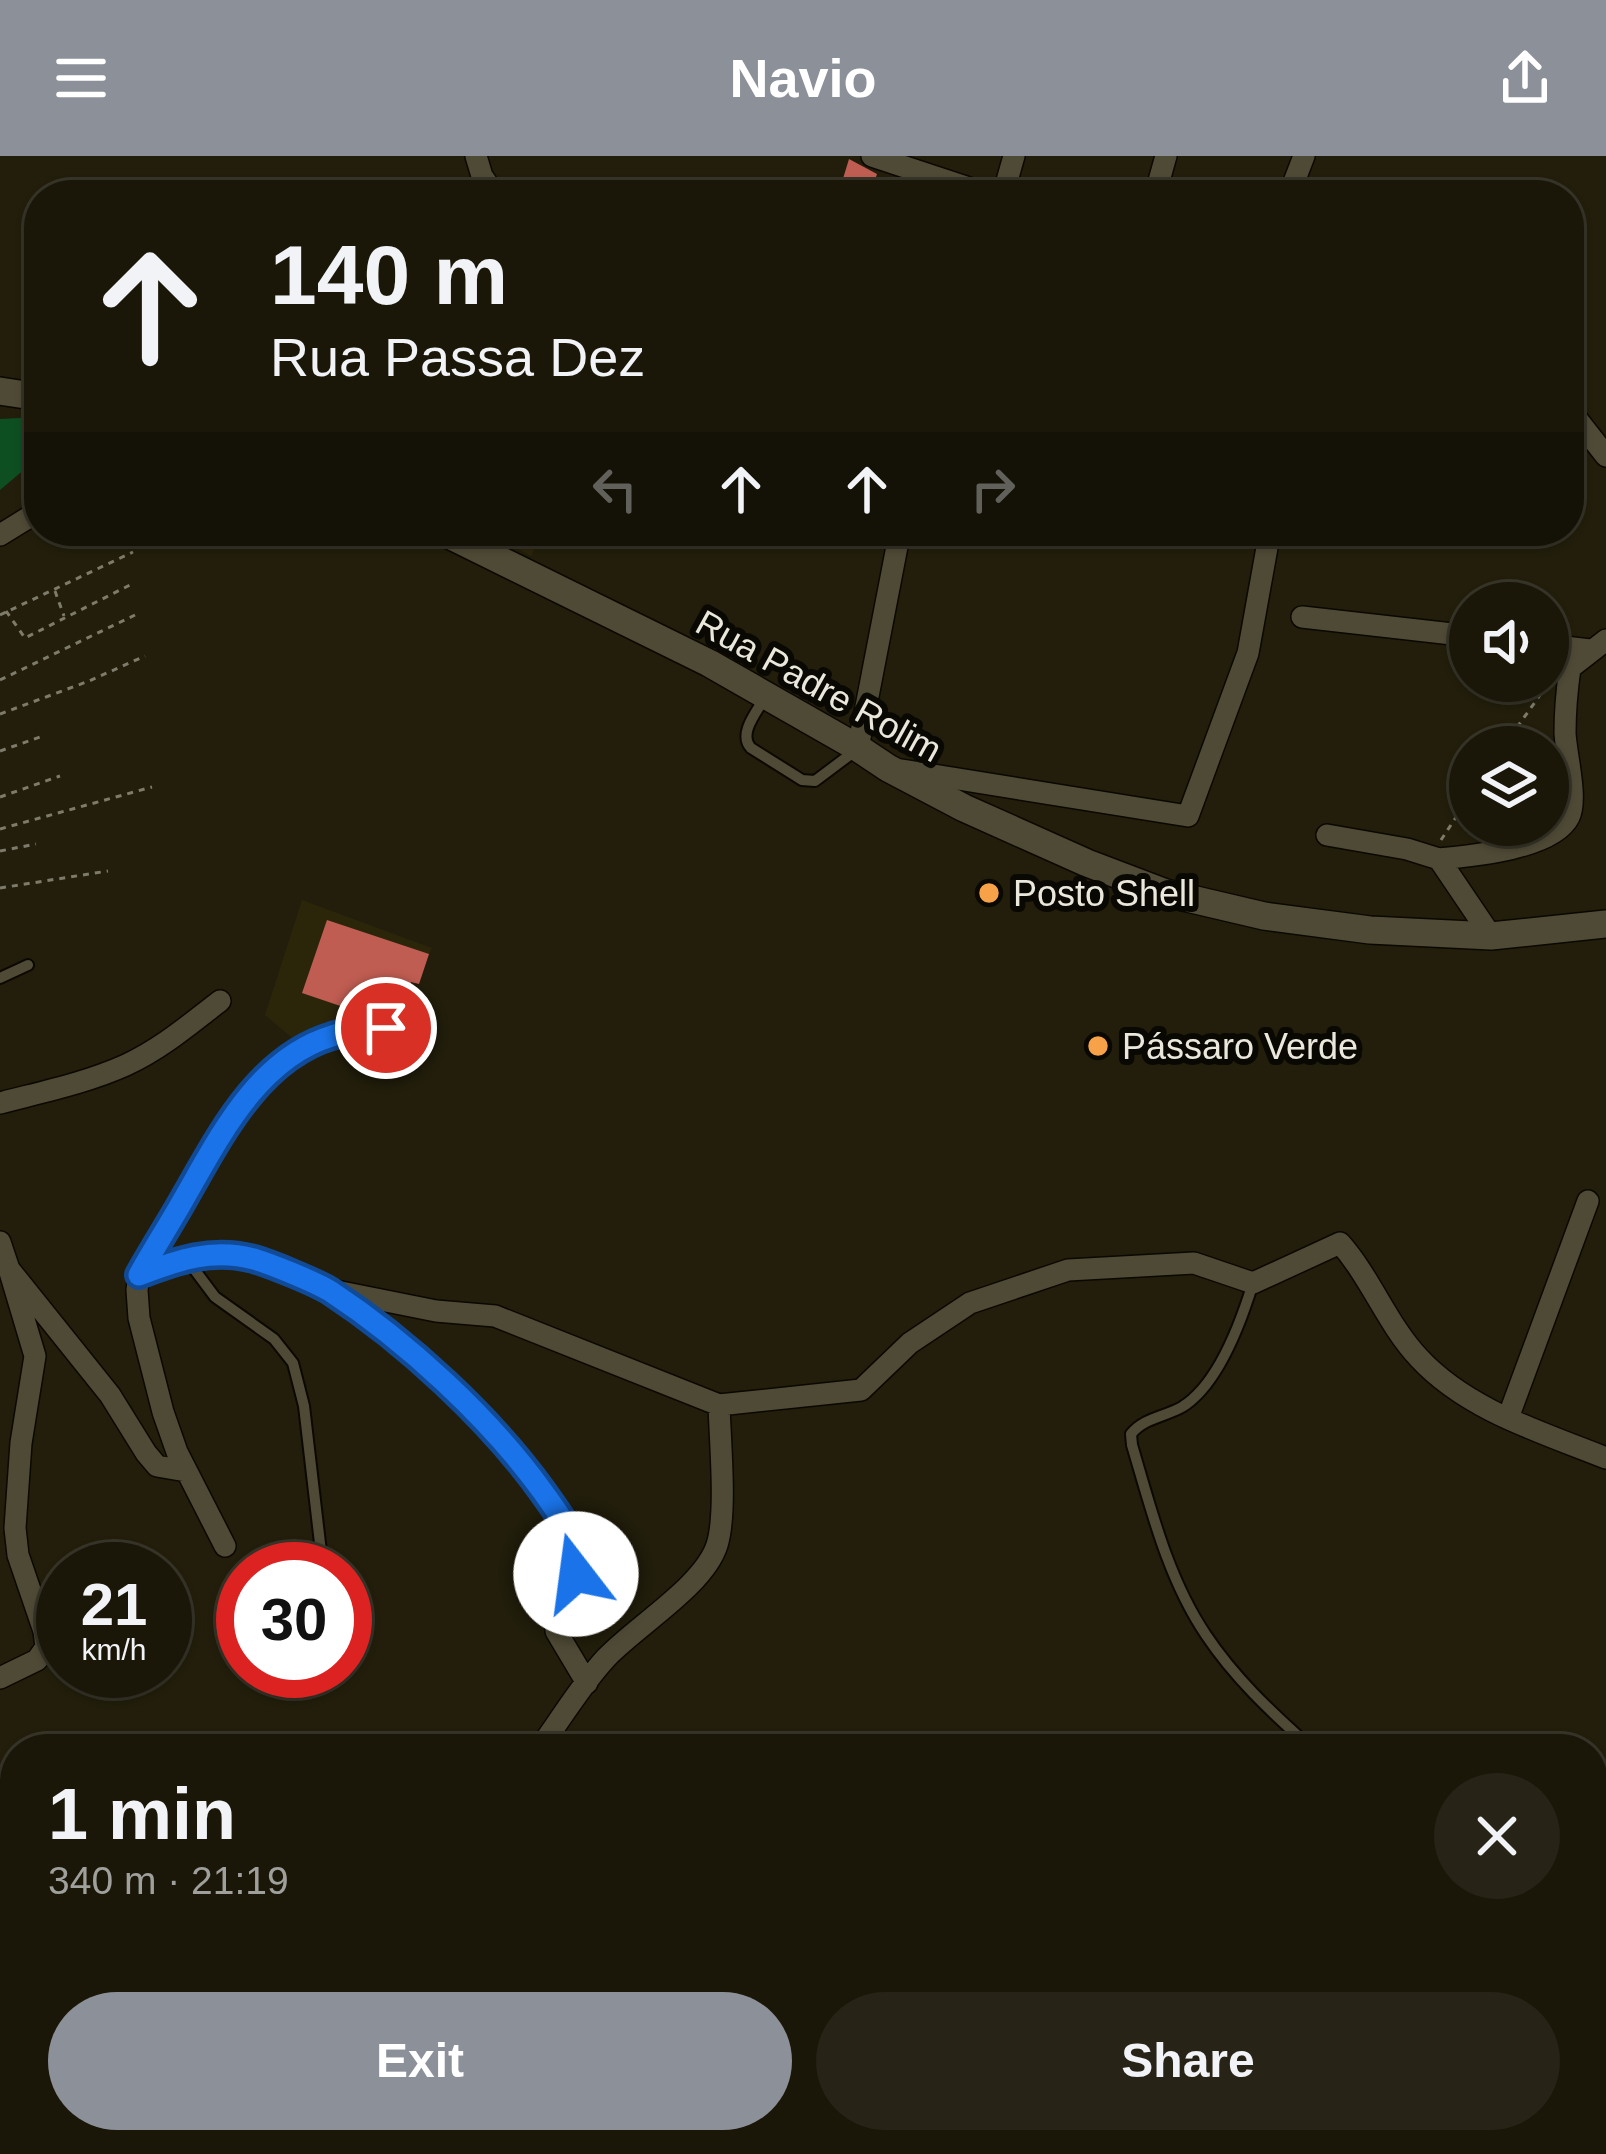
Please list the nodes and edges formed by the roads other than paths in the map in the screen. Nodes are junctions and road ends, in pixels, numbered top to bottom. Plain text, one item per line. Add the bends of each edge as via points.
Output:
1 (872, 156) edge
2 (945, 180) edge
3 (1584, 428) edge
4 (1606, 457) edge
5 (471, 546) edge
6 (897, 546) edge
7 (1267, 546) edge
8 (1302, 617) dead end
9 (1449, 634) edge
10 (1598, 645) edge
11 (766, 696) junction
12 (859, 748) junction
13 (888, 768) junction
14 (1328, 835) dead end
15 (1435, 857) junction
16 (1606, 924) edge
17 (1491, 936) junction
18 (28, 965) dead end
19 (0, 978) edge
20 (220, 1001) dead end
21 (418, 1026) dead end
22 (0, 1102) edge
23 (1588, 1201) dead end
24 (0, 1242) edge
25 (185, 1257) junction
26 (9, 1269) junction
27 (139, 1275) junction
28 (1253, 1283) junction
29 (326, 1288) junction
30 (719, 1405) junction
31 (1508, 1418) junction
32 (1606, 1458) edge
33 (186, 1472) junction
34 (223, 1542) edge
35 (320, 1542) edge
36 (9, 1548) edge
37 (0, 1678) edge
38 (586, 1683) junction
39 (550, 1734) edge
40 (1296, 1734) edge

1 - 2 street
3 - 4 street
5 - 11 main road, Rua Padre Rolim
6 - 12 street
7 - 13 street via 1248,652 1188,816
8 - 9 street
10 - 15 street via 1570,668 1569,817 1504,851
11 - 12 main road, Rua Padre Rolim
11 - 12 lane via 745,742 802,780 819,778
12 - 13 main road, Rua Padre Rolim
13 - 17 main road, Rua Padre Rolim via 1166,893 1264,916
14 - 15 street
15 - 17 street
16 - 17 main road, Rua Padre Rolim
18 - 19 lane
20 - 22 street via 124,1066
21 - 27 street via 331,1036 266,1076
23 - 31 street
24 - 26 street
25 - 27 street
25 - 29 street via 253,1259
25 - 35 lane via 215,1297 274,1339 293,1363
26 - 33 street via 157,1466
26 - 36 street via 35,1356
27 - 33 street via 139,1318
28 - 30 street via 1194,1262 1068,1270 970,1303 910,1343 861,1390
28 - 31 street via 1340,1244 1418,1358 1456,1391
28 - 40 lane via 1208,1382 1182,1406 1138,1425 1132,1445 1163,1546 1205,1634
29 - 30 street via 495,1316
29 - 38 street via 485,1421 562,1519 577,1562 556,1631
30 - 38 street via 720,1525 711,1560
31 - 32 street
33 - 34 street
36 - 37 street via 46,1647
38 - 39 street

